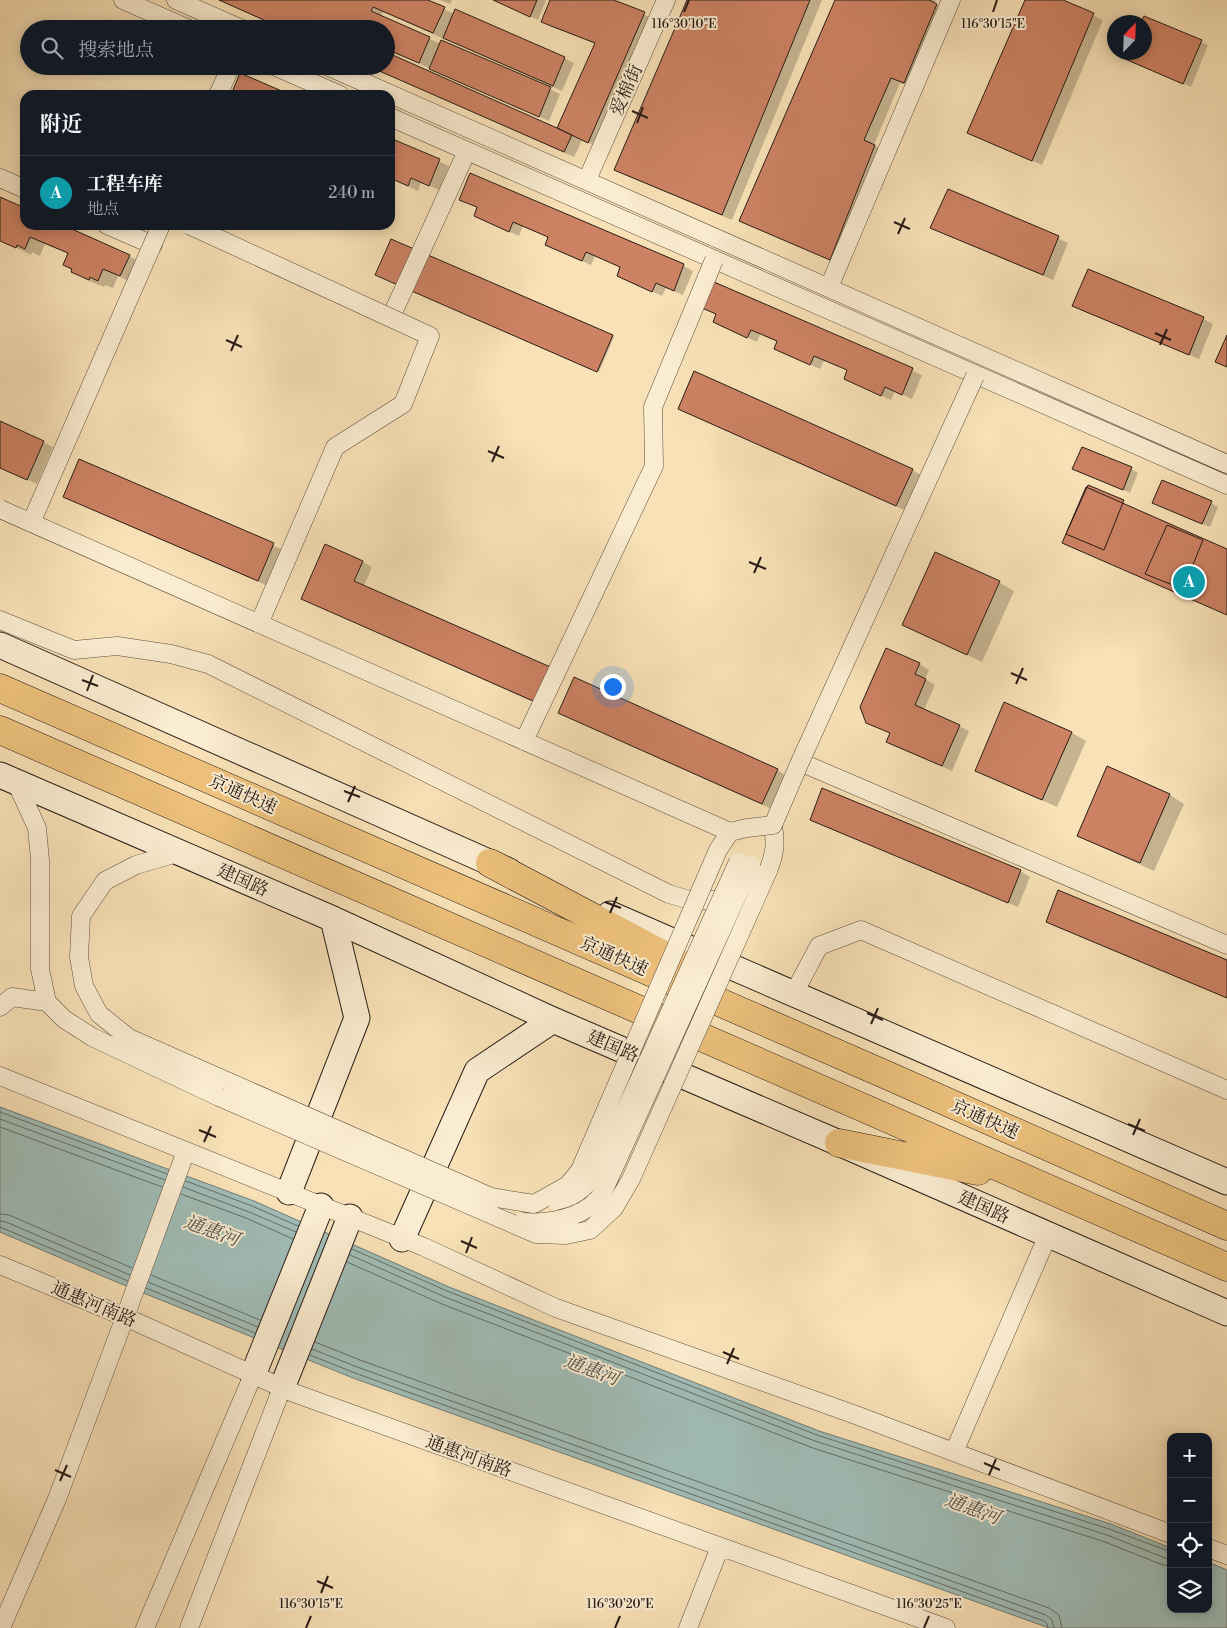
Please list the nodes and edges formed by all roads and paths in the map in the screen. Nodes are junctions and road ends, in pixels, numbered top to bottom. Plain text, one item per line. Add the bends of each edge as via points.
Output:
1 (124, 0) edge
2 (176, 0) edge
3 (666, 0) edge
4 (951, 0) edge
5 (169, 20) edge
6 (222, 20) edge
7 (227, 75) edge
8 (294, 75) edge
9 (348, 75) edge
10 (220, 90) edge
11 (329, 90) edge
12 (382, 90) edge
13 (395, 96) edge
14 (395, 119) edge
15 (467, 151) junction
16 (0, 178) edge
17 (587, 180) junction
18 (20, 187) edge
19 (118, 230) edge
20 (159, 230) edge
21 (201, 230) edge
22 (153, 245) junction
23 (714, 260) junction
24 (829, 287) junction
25 (391, 318) junction
26 (975, 376) junction
27 (1227, 464) edge
28 (1227, 486) edge
29 (0, 509) edge
30 (31, 523) junction
31 (0, 620) edge
32 (259, 624) junction
33 (0, 645) edge
34 (0, 688) edge
35 (0, 730) edge
36 (524, 741) junction
37 (800, 762) junction
38 (8, 778) edge
39 (773, 826) junction
40 (730, 832) junction
41 (180, 852) junction
42 (490, 863) junction
43 (722, 899) junction
44 (333, 919) junction
45 (1227, 945) edge
46 (794, 993) junction
47 (47, 1002) junction
48 (0, 1007) edge
49 (553, 1020) junction
50 (0, 1076) edge
51 (891, 1077) junction
52 (1227, 1090) edge
53 (839, 1143) junction
54 (186, 1151) junction
55 (1030, 1181) junction
56 (1227, 1182) edge
57 (290, 1192) junction
58 (534, 1204) junction
59 (321, 1206) junction
60 (350, 1217) junction
61 (504, 1220) junction
62 (1227, 1226) edge
63 (1048, 1234) junction
64 (402, 1238) junction
65 (0, 1265) edge
66 (1227, 1267) edge
67 (1227, 1313) edge
68 (126, 1317) junction
69 (253, 1375) junction
70 (282, 1388) junction
71 (954, 1452) junction
72 (1167, 1532) edge
73 (720, 1547) junction
74 (1212, 1549) edge
75 (1227, 1555) edge
76 (0, 1628) edge
77 (145, 1628) edge
78 (189, 1628) edge
79 (688, 1628) edge
80 (946, 1628) edge

1 - 5 street
2 - 6 street
3 - 17 street, 爱棉街
4 - 24 street
7 - 10 street
8 - 11 street
9 - 12 street
13 - 17 street
14 - 15 street
15 - 23 street
15 - 25 street
16 - 18 street
17 - 24 street
19 - 22 street
20 - 22 street, bridge
21 - 25 street, bridge
22 - 30 street, bridge
23 - 26 street
23 - 36 street, bridge via 653,407 654,466
24 - 27 street
25 - 32 street, bridge via 430,336 403,404 335,447
26 - 28 street
26 - 37 street, bridge
29 - 30 street, bridge
30 - 32 street, bridge
31 - 43 street, bridge via 74,650 117,646 171,654 208,664 669,894 693,901
32 - 36 street, bridge
33 - 42 main road
34 - 51 highway, 京通快速
35 - 55 highway
36 - 40 street, bridge
37 - 39 street, bridge
37 - 45 street
38 - 41 main road, 建国路
38 - 47 street via 37,828 40,969
39 - 40 street, bridge
39 - 61 street, bridge via 775,852 768,871 635,1170 614,1208 590,1230 566,1235 536,1234
40 - 58 street, bridge via 718,850 580,1170 568,1185
41 - 44 main road, 建国路
41 - 58 street, bridge via 136,865 104,882 81,916 79,957 84,986 99,1014 129,1038 492,1197
42 - 46 main road
42 - 51 highway
43 - 58 street, bridge via 601,1164 588,1184 575,1194
43 - 61 street, bridge via 745,864 598,1199 581,1213 540,1223
44 - 49 main road, 建国路
44 - 57 main road via 357,1018
46 - 52 street via 818,946 861,930
46 - 56 main road
47 - 48 street via 12,996
47 - 61 street, bridge via 64,1019 92,1038 219,1097
49 - 53 main road, 建国路
49 - 64 main road via 476,1071
50 - 54 street
51 - 62 highway, 京通快速
53 - 55 highway
53 - 63 main road, 建国路
54 - 57 street
54 - 68 street
55 - 66 highway
57 - 59 street
59 - 60 street
59 - 69 main road
60 - 64 street
60 - 70 main road
63 - 67 main road, 建国路
63 - 71 street
64 - 71 street via 556,1308
65 - 68 street, 通惠河南路
68 - 69 street, 通惠河南路
68 - 76 street via 56,1499
69 - 70 street, 通惠河南路
69 - 77 street
70 - 73 street, 通惠河南路
70 - 78 street
71 - 72 street
73 - 79 street
73 - 80 street, 通惠河南路
74 - 75 street

